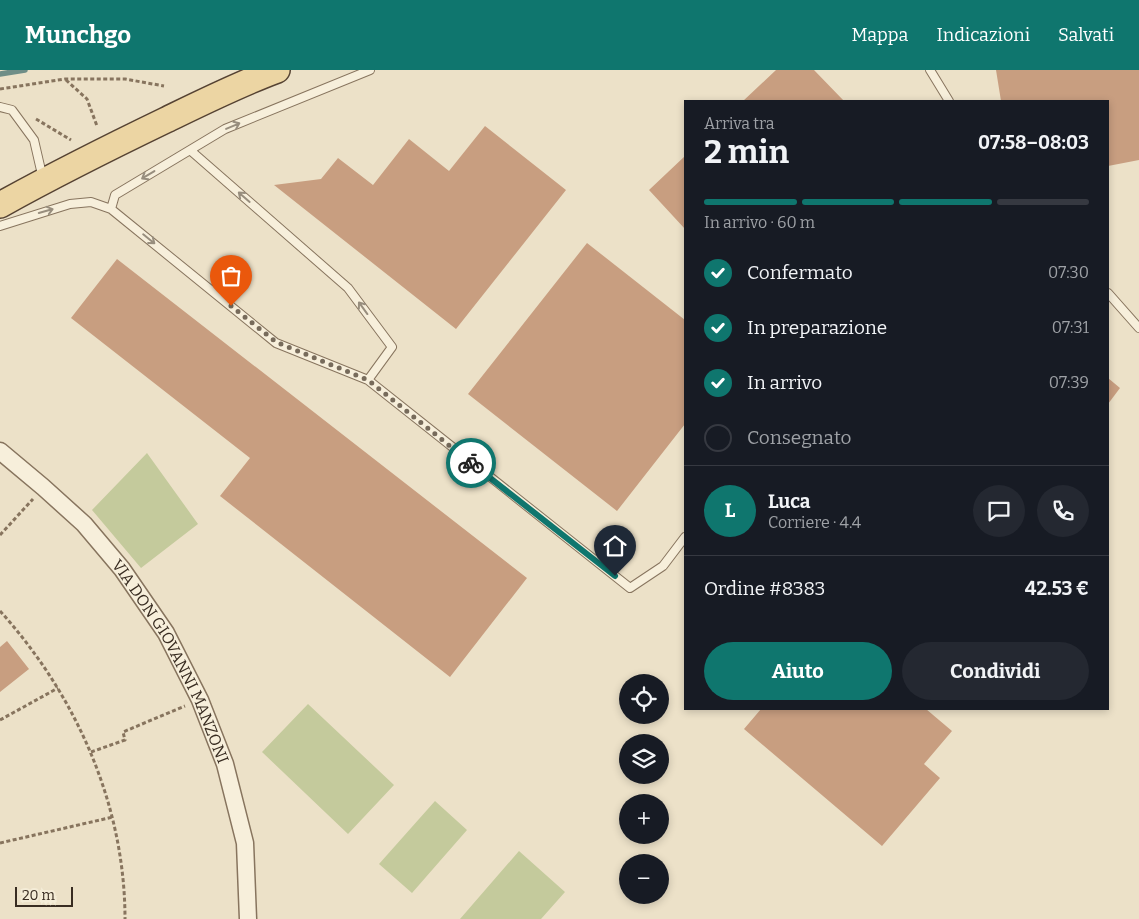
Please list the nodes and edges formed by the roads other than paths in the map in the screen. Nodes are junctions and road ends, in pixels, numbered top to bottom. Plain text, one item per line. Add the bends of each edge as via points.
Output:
1 (278, 70) edge
2 (370, 70) edge
3 (930, 70) edge
4 (948, 100) edge
5 (0, 107) edge
6 (190, 150) junction
7 (44, 181) junction
8 (0, 205) edge
9 (111, 208) junction
10 (0, 226) edge
11 (1109, 294) edge
12 (1139, 328) edge
13 (368, 380) junction
14 (0, 451) edge
15 (684, 538) edge
16 (248, 919) edge

1 - 7 main road via 224,92
6 -> 2 lane via 225,129
3 - 4 lane
5 - 7 lane via 12,110 34,140
6 -> 9 lane via 115,195
13 -> 6 lane via 392,347 348,288
7 - 8 main road
10 -> 9 lane via 70,204 91,202
9 -> 13 lane via 276,342
11 - 12 lane
13 - 15 lane via 630,588 663,566
14 - 16 street, VIA DON GIOVANNI MANZONI via 84,524 122,569 166,634 200,700 225,764 245,843

